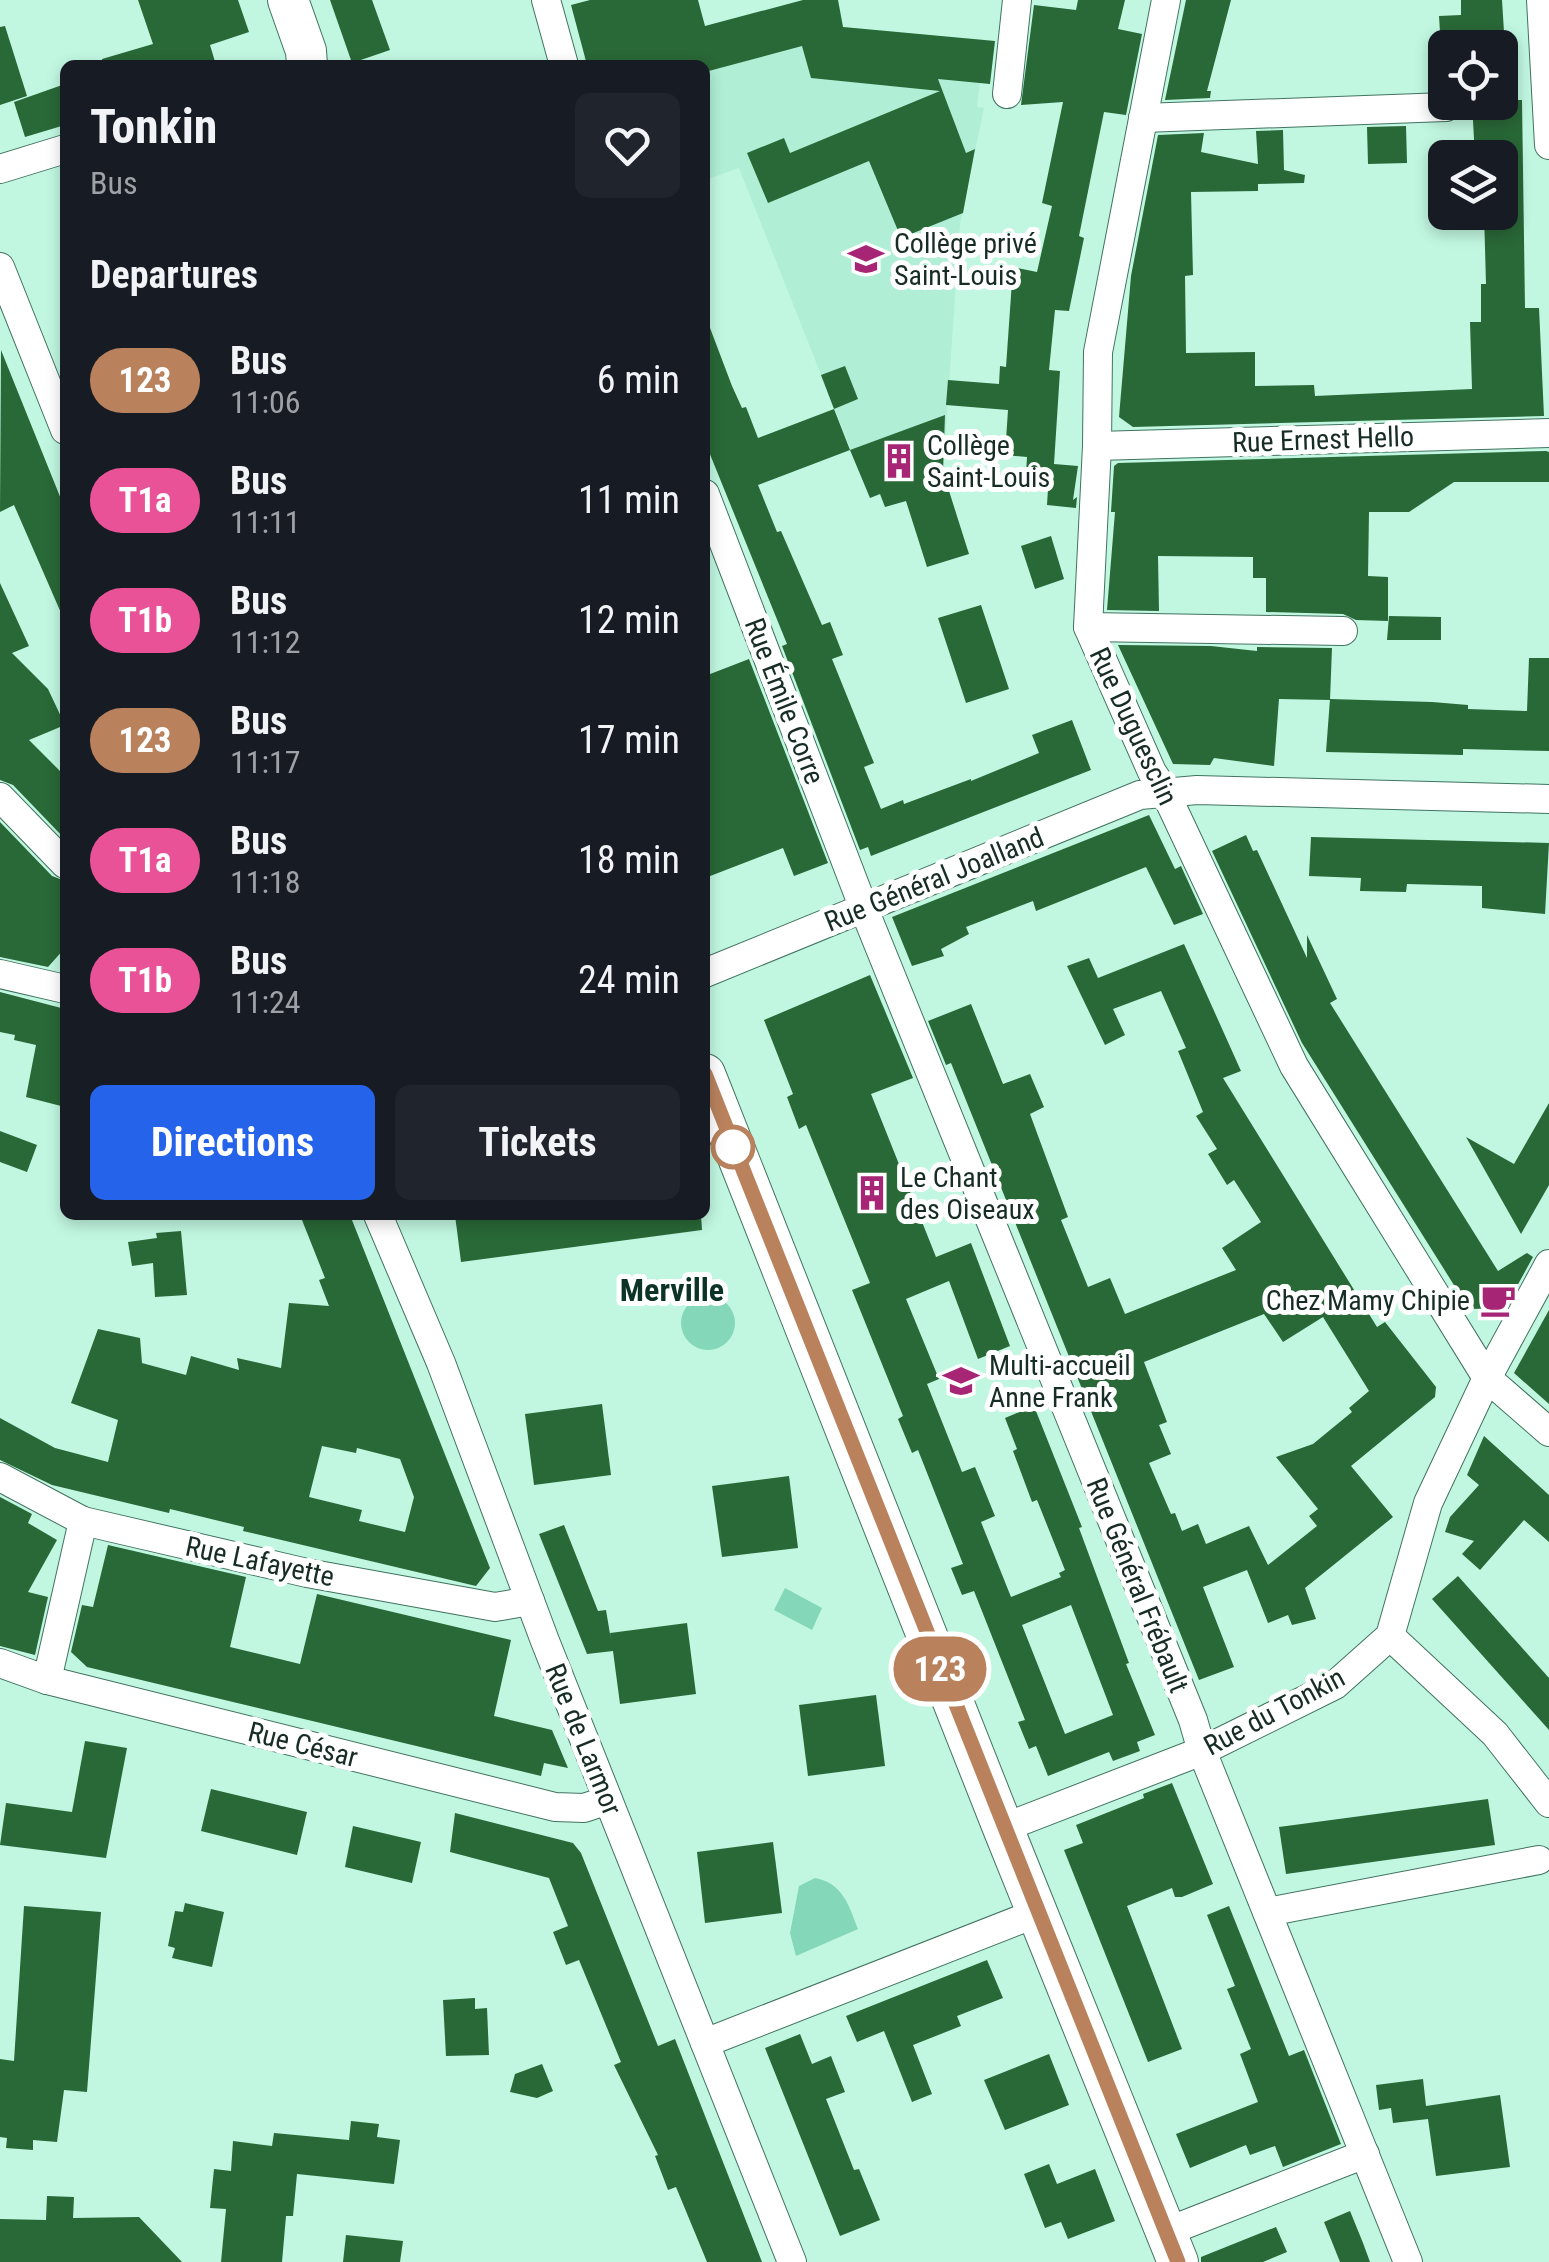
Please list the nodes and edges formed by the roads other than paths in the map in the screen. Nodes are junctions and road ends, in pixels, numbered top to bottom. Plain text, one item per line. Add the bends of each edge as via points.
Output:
1 (288, 0) edge
2 (546, 0) edge
3 (1018, 0) edge
4 (1166, 0) edge
5 (1541, 0) edge
6 (307, 60) edge
7 (563, 60) edge
8 (1007, 94) dead end
9 (1428, 109) edge
10 (1144, 118) junction
11 (1549, 145) edge
12 (60, 151) edge
13 (0, 168) edge
14 (0, 267) edge
15 (60, 417) edge
16 (1549, 433) edge
17 (1097, 446) junction
18 (710, 507) edge
19 (1088, 627) junction
20 (1343, 630) dead end
21 (1165, 792) junction
22 (0, 798) edge
23 (1549, 800) edge
24 (60, 859) edge
25 (864, 909) junction
26 (710, 971) edge
27 (0, 974) edge
28 (60, 988) edge
29 (710, 1087) edge
30 (380, 1220) edge
31 (1549, 1264) edge
32 (1487, 1378) junction
33 (1549, 1432) edge
34 (0, 1477) edge
35 (84, 1521) junction
36 (530, 1601) junction
37 (1390, 1636) junction
38 (0, 1664) edge
39 (46, 1680) junction
40 (1202, 1751) junction
41 (608, 1800) junction
42 (1549, 1802) edge
43 (1003, 1828) junction
44 (1539, 1860) dead end
45 (1037, 1912) junction
46 (1267, 1912) junction
47 (704, 2043) junction
48 (1365, 2154) junction
49 (1172, 2247) edge
50 (792, 2262) edge
51 (1408, 2262) edge

1 - 6 main road
2 - 7 street
3 - 8 street
4 - 10 street, Rue Duguesclin
5 - 11 street
9 - 10 street
10 - 17 street, Rue Duguesclin via 1098,352
12 - 13 street
14 - 15 street
16 - 17 street, Rue Ernest Hello
17 - 19 street, Rue Duguesclin
18 - 25 street, Rue Émile Corre
19 - 20 street
19 - 21 street, Rue Duguesclin
21 - 23 street, Rue Général Joalland
21 - 25 street, Rue Général Joalland via 1140,794
21 - 32 street, Rue Duguesclin via 1294,1066
22 - 24 street
25 - 26 street, Rue Général Joalland
25 - 40 street, Rue Général Frébault
27 - 28 street
29 - 43 main road
30 - 36 street, Rue de Larmor
31 - 32 street
32 - 33 street, Rue Duguesclin
32 - 37 street via 1428,1503
34 - 35 street, Rue Lafayette
35 - 36 street, Rue Lafayette via 495,1608
35 - 39 street
36 - 41 street, Rue de Larmor
37 - 40 street, Rue du Tonkin via 1335,1685
37 - 42 street via 1495,1734
38 - 39 street, Rue César
39 - 41 street, Rue César via 555,1807
40 - 43 street, Rue du Tonkin
40 - 46 street, Rue Général Frébault
41 - 47 street, Rue de Larmor
43 - 45 main road
44 - 46 street
45 - 47 street
45 - 49 main road
46 - 48 street, Rue Général Frébault
47 - 50 street, Rue de Larmor
48 - 49 street
48 - 51 street, Rue Général Frébault

